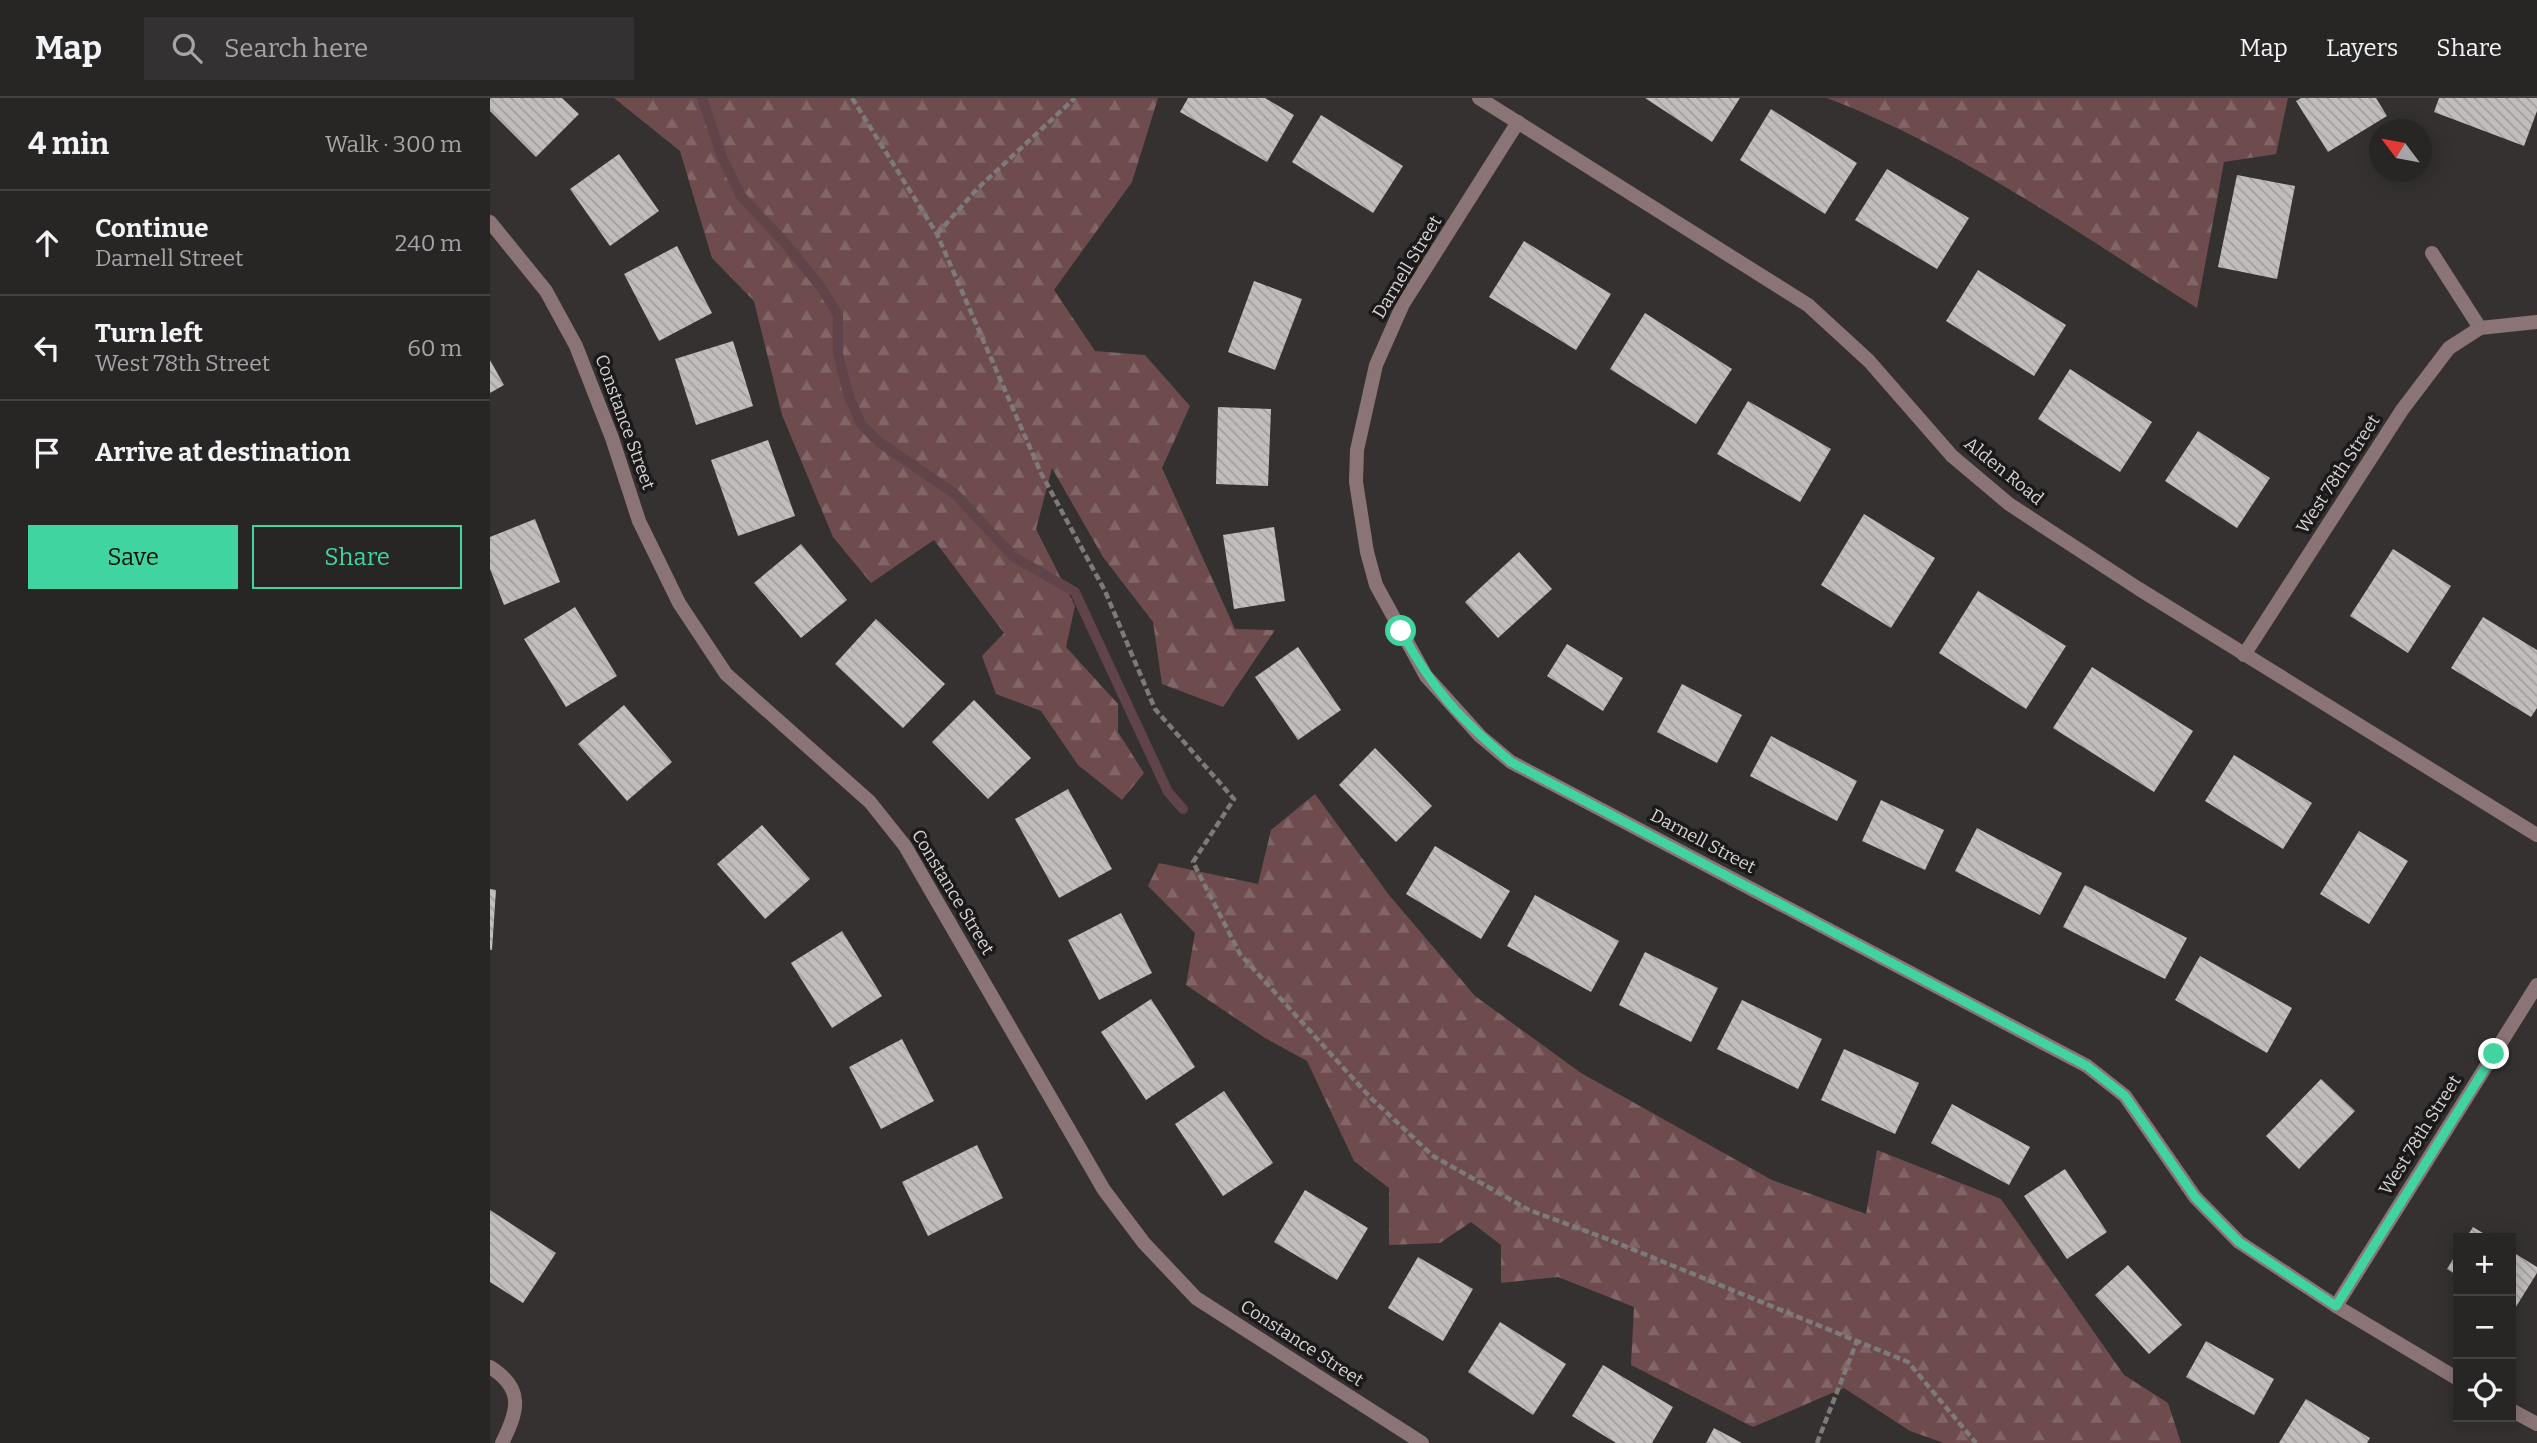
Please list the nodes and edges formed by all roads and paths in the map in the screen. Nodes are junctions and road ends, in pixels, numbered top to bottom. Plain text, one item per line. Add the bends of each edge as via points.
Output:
1 (852, 98) edge
2 (1076, 98) edge
3 (1479, 98) edge
4 (1518, 122) junction
5 (490, 222) edge
6 (937, 234) junction
7 (2432, 253) dead end
8 (2537, 322) edge
9 (2480, 328) junction
10 (2244, 655) junction
11 (2537, 835) edge
12 (2537, 985) edge
13 (2336, 1306) junction
14 (1857, 1341) junction
15 (490, 1367) edge
16 (2453, 1376) edge
17 (2516, 1413) edge
18 (2537, 1424) edge
19 (502, 1443) edge
20 (1422, 1443) edge
21 (1817, 1443) edge
22 (1976, 1443) edge

1 - 6 path
2 - 6 path via 977,189
3 - 4 street, Alden Road
4 - 10 street, Alden Road via 1808,305 1869,360 1976,478
4 - 13 street, Darnell Street via 1389,332 1365,405 1357,450 1356,482 1376,585 1426,676 1479,736 1511,762 2087,1066 2125,1096 2195,1197 2239,1242
5 - 20 street, Constance Street via 545,291 576,346 639,521 679,603 726,674 870,802 905,846 1104,1190 1144,1243 1196,1298
6 - 14 path via 1041,473 1105,591 1155,709 1234,799 1193,862 1240,954 1370,1097 1433,1156 1529,1210
7 - 9 street
8 - 9 street, West 78th Street
9 - 10 street, West 78th Street via 2449,348 2402,410
10 - 11 street, Alden Road
12 - 13 street, West 78th Street
13 - 16 street, Darnell Street
14 - 21 path
14 - 22 path via 1908,1362
15 - 19 street via 513,1388 516,1414
17 - 18 street

